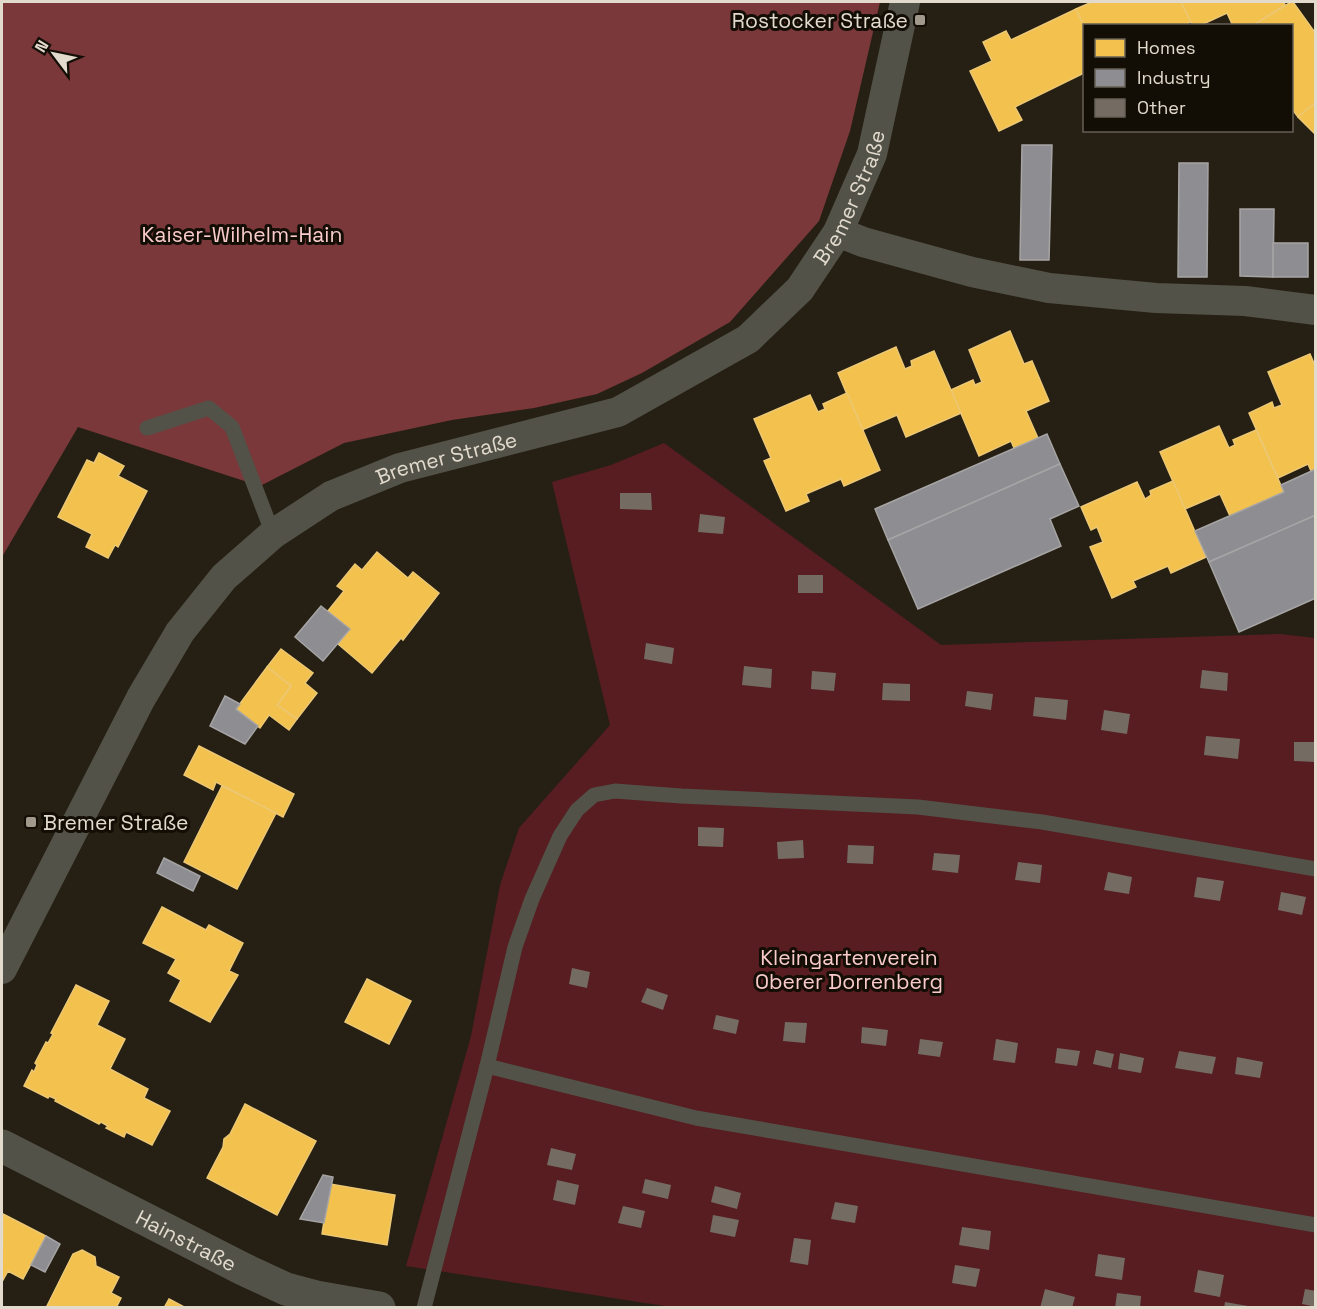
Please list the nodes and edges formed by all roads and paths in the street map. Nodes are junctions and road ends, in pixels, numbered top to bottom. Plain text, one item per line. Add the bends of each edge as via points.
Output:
1 (905, 2) edge
2 (838, 232) junction
3 (1316, 310) edge
4 (147, 428) dead end
5 (273, 534) junction
6 (1316, 869) edge
7 (2, 969) edge
8 (487, 1066) junction
9 (2, 1146) edge
10 (1316, 1225) edge
11 (379, 1308) edge
12 (424, 1308) edge

1 - 2 street, Bremer Straße via 872,154
2 - 3 street via 972,272 1049,288 1245,301
2 - 5 street, Bremer Straße via 800,289 748,339 618,412 400,468 331,496
4 - 5 lane via 209,408 232,427
5 - 7 street, Bremer Straße via 224,577 180,632 141,698
6 - 8 lane via 1041,822 918,807 615,791 594,795 577,810 560,836 532,899 515,947
8 - 10 lane via 696,1118
8 - 12 lane
9 - 11 street, Hainstraße via 286,1289

